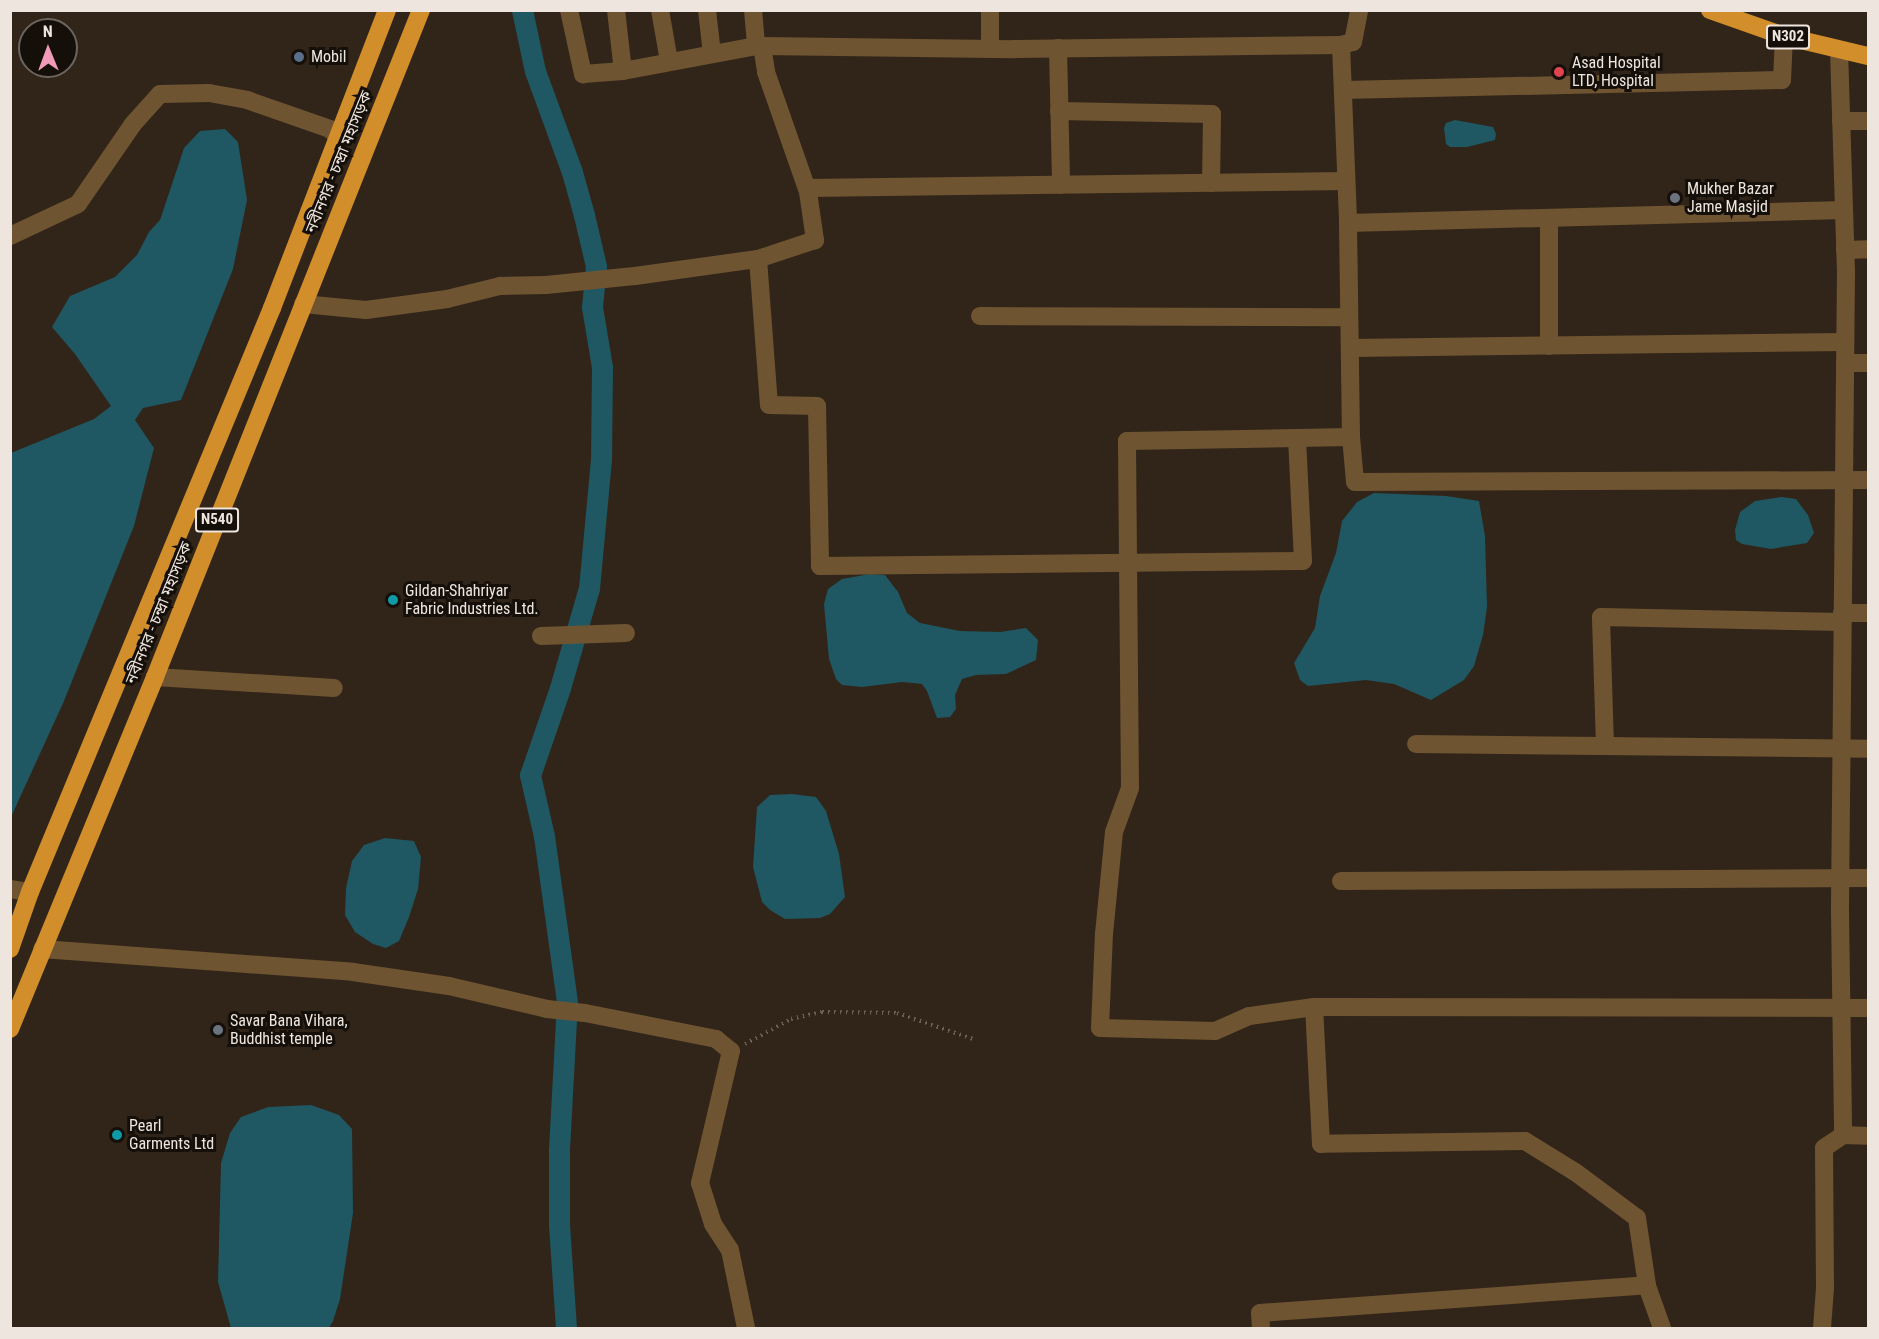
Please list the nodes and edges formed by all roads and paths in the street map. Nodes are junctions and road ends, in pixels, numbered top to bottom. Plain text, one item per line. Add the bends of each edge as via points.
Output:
1 (387, 10) edge
2 (421, 10) edge
3 (569, 10) edge
4 (616, 10) edge
5 (660, 10) edge
6 (707, 10) edge
7 (753, 10) edge
8 (990, 10) edge
9 (1359, 10) edge
10 (1710, 10) edge
11 (1784, 36) junction
12 (1341, 45) junction
13 (759, 46) junction
14 (990, 48) junction
15 (1058, 48) junction
16 (1839, 50) junction
17 (712, 54) junction
18 (1869, 56) edge
19 (669, 62) junction
20 (623, 70) junction
21 (1343, 90) junction
22 (1059, 111) junction
23 (1869, 121) edge
24 (1841, 122) junction
25 (338, 137) junction
26 (1346, 181) junction
27 (1211, 183) junction
28 (1061, 185) junction
29 (807, 188) junction
30 (1844, 210) junction
31 (1549, 218) junction
32 (1348, 223) junction
33 (10, 236) edge
34 (1869, 249) edge
35 (1845, 250) junction
36 (758, 259) junction
37 (303, 304) junction
38 (980, 316) dead end
39 (1349, 317) junction
40 (1845, 342) junction
41 (1550, 346) junction
42 (1350, 348) junction
43 (1845, 363) junction
44 (1869, 363) edge
45 (1351, 437) junction
46 (1297, 438) junction
47 (1844, 480) junction
48 (1869, 480) edge
49 (1129, 562) junction
50 (1869, 614) edge
51 (1842, 618) junction
52 (626, 633) dead end
53 (541, 636) dead end
54 (155, 677) junction
55 (334, 688) dead end
56 (1416, 744) dead end
57 (1605, 746) junction
58 (1842, 749) junction
59 (1869, 749) edge
60 (1841, 878) junction
61 (1869, 878) edge
62 (1341, 881) dead end
63 (10, 889) edge
64 (30, 892) junction
65 (10, 949) edge
66 (42, 949) junction
67 (1314, 1007) junction
68 (1842, 1008) junction
69 (1869, 1008) edge
70 (10, 1029) edge
71 (974, 1039) dead end
72 (731, 1051) junction
73 (1843, 1135) junction
74 (1869, 1136) edge
75 (1646, 1283) junction
76 (746, 1329) edge
77 (1261, 1329) edge
78 (1662, 1329) edge
79 (1822, 1329) edge

1 - 25 highway, নবীনগর - চন্দ্রা মহাসড়ক / N540
2 - 37 highway, নবীনগর - চন্দ্রা মহাসড়ক / N540
3 - 20 street via 583,75
4 - 20 street
5 - 19 street
6 - 17 street
7 - 13 street
8 - 14 street
9 - 12 street via 1353,42
10 - 11 highway, N302
11 - 16 highway, N302
11 - 21 street via 1782,80
12 - 15 street
12 - 21 street
13 - 14 street
13 - 17 street
13 - 29 street
14 - 15 street
15 - 22 street
16 - 18 highway, N302
16 - 24 street
17 - 19 street
19 - 20 street
21 - 26 street
22 - 27 street via 1212,114
22 - 28 street
23 - 24 street
24 - 30 street
25 - 33 street via 330,129 247,100 209,93 160,94 133,124 78,204
25 - 64 highway, নবীনগর - চন্দ্রা মহাসড়ক / N540 via 272,308
26 - 27 street
26 - 32 street
27 - 28 street
28 - 29 street
29 - 36 street via 815,240
30 - 31 street
30 - 35 street
31 - 32 street
31 - 41 street
32 - 39 street
34 - 35 street
35 - 40 street
36 - 37 street via 635,276 500,286 447,299 366,310
36 - 49 street via 770,405 817,406 820,566
37 - 54 highway, নবীনগর - চন্দ্রা মহাসড়ক / N540
38 - 39 street
39 - 42 street
40 - 41 street
40 - 43 street
41 - 42 street
42 - 45 street
43 - 44 street
43 - 47 street
45 - 46 street
45 - 47 street via 1355,482
46 - 49 street via 1127,441
46 - 49 street via 1303,561
47 - 48 street
47 - 51 street
49 - 67 street via 1130,788 1114,832 1100,1028 1215,1031 1249,1016
50 - 51 street
51 - 57 street via 1601,617
51 - 58 street
52 - 53 street
54 - 55 street
54 - 66 highway, নবীনগর - চন্দ্রা মহাসড়ক / N540
56 - 57 street
57 - 58 street
58 - 59 street
58 - 60 street
60 - 61 street
60 - 62 street
60 - 68 street
63 - 64 street
64 - 65 highway, নবীনগর - চন্দ্রা মহাসড়ক / N540
66 - 70 highway, নবীনগর - চন্দ্রা মহাসড়ক / N540
66 - 72 street via 353,972 449,986 547,1009 585,1012 716,1039
67 - 68 street
67 - 75 street via 1321,1144 1525,1141 1637,1218
68 - 69 street
68 - 73 street
71 - 72 path via 897,1013 822,1012 791,1019
72 - 76 street via 700,1183 713,1224 730,1250
73 - 74 street
73 - 79 street via 1824,1148
75 - 77 street via 1260,1313
75 - 78 street

